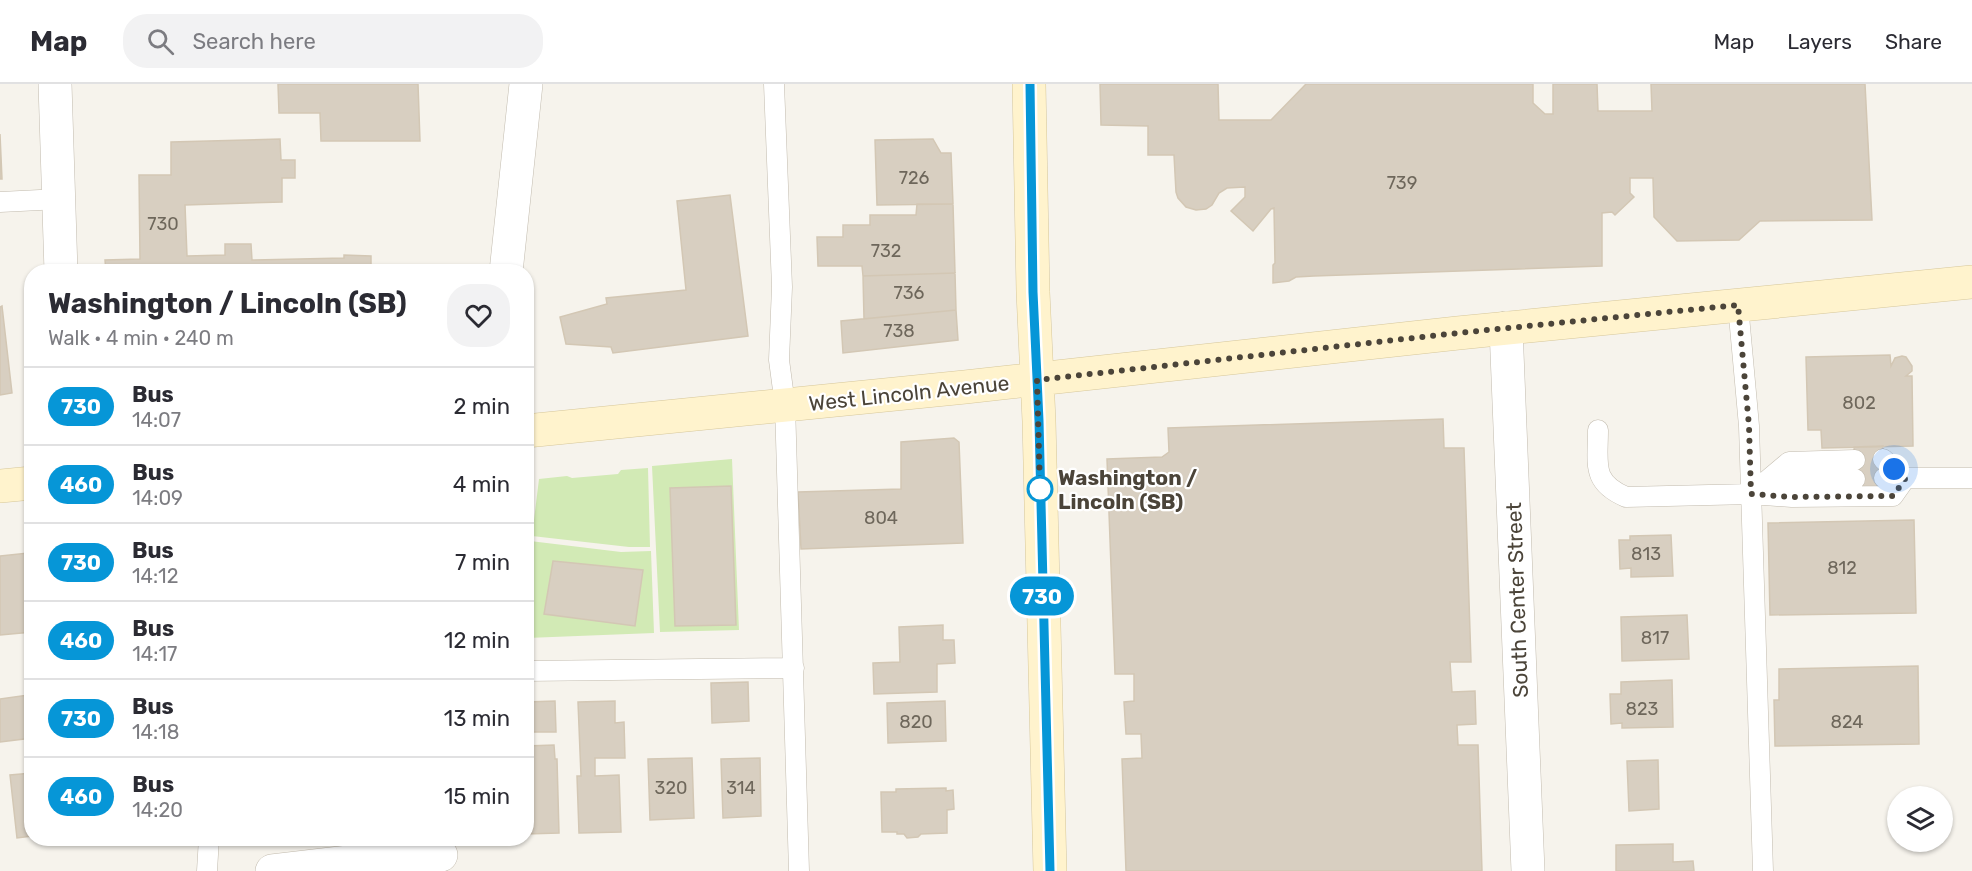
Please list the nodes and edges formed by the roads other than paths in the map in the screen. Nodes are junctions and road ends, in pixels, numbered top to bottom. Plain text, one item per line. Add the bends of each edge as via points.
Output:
1 (55, 84) edge
2 (525, 84) edge
3 (774, 84) edge
4 (1029, 84) edge
5 (60, 199) junction
6 (0, 202) edge
7 (61, 264) edge
8 (507, 264) edge
9 (1972, 282) edge
10 (1738, 305) junction
11 (1506, 328) junction
12 (1037, 380) junction
13 (785, 405) junction
14 (534, 430) edge
15 (1598, 430) dead end
16 (1883, 469) dead end
17 (1855, 470) dead end
18 (1972, 478) edge
19 (1905, 479) junction
20 (24, 484) edge
21 (0, 486) edge
22 (1751, 494) junction
23 (794, 668) junction
24 (534, 671) edge
25 (209, 846) edge
26 (441, 855) edge
27 (207, 871) edge
28 (272, 871) edge
29 (799, 871) edge
30 (1050, 871) edge
31 (1528, 871) edge
32 (1763, 871) edge

1 - 5 street
2 - 8 street
3 - 13 lane via 782,287 779,360
4 - 12 street
5 - 6 lane
5 - 7 street
9 - 10 street, West Lincoln Avenue
10 - 11 street, West Lincoln Avenue
10 - 22 lane
11 - 12 street, West Lincoln Avenue
11 - 31 street, South Center Street
12 - 13 street, West Lincoln Avenue
12 - 30 street
13 - 14 street, West Lincoln Avenue
13 - 23 lane
15 - 22 lane via 1602,482 1626,497
16 - 19 lane
17 - 22 lane via 1790,481
18 - 19 lane
19 - 22 lane via 1893,496
20 - 21 street
22 - 32 lane
23 - 24 lane
23 - 29 lane
25 - 27 lane
26 - 28 street

